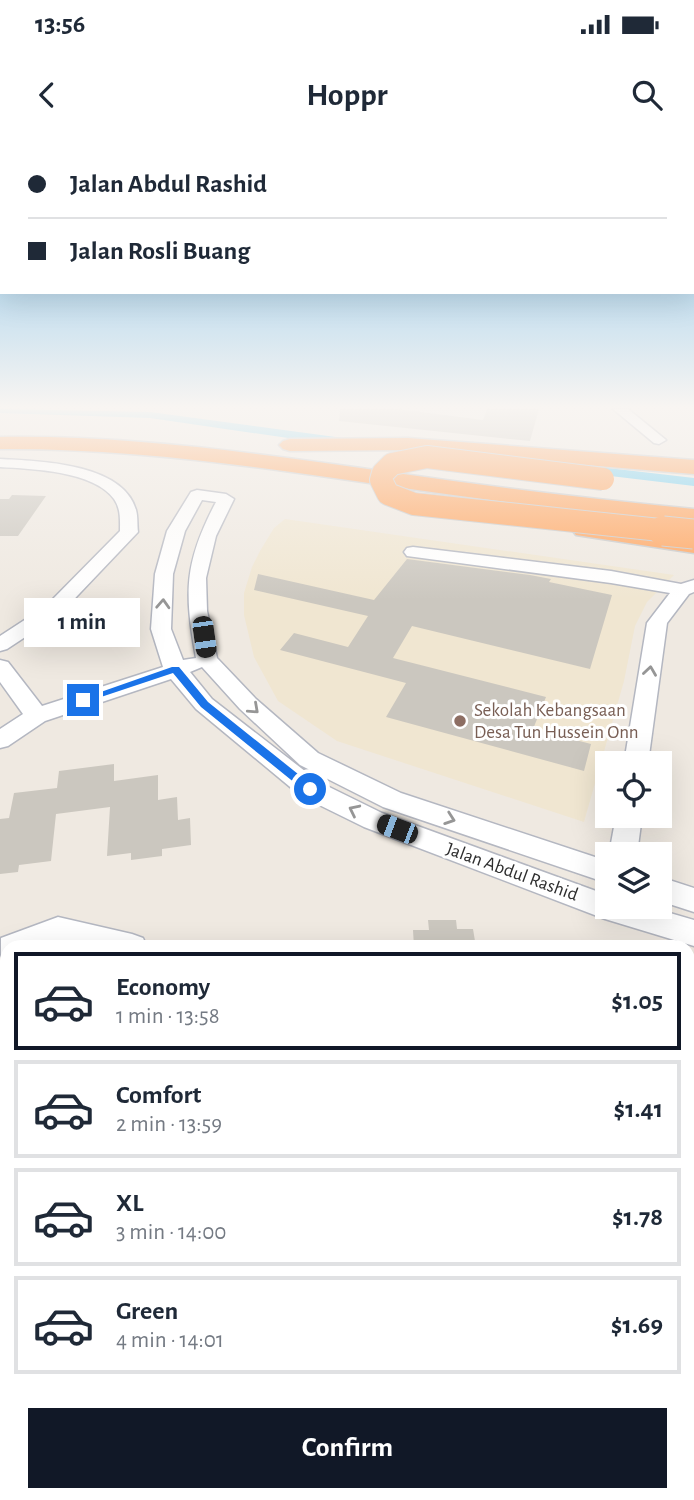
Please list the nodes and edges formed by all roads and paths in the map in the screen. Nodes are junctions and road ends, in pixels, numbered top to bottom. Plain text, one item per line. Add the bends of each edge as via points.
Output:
1 (72, 472) edge
2 (336, 472) edge
3 (384, 472) edge
4 (423, 472) edge
5 (482, 472) edge
6 (559, 472) edge
7 (590, 472) edge
8 (694, 486) edge
9 (694, 495) edge
10 (559, 503) junction
11 (694, 505) edge
12 (476, 511) junction
13 (694, 516) edge
14 (694, 522) edge
15 (694, 534) edge
16 (694, 545) edge
17 (413, 552) dead end
18 (688, 588) edge
19 (0, 645) edge
20 (207, 660) junction
21 (0, 667) edge
22 (175, 669) junction
23 (37, 716) junction
24 (0, 740) edge
25 (638, 751) edge
26 (595, 868) edge
27 (672, 893) edge
28 (694, 900) edge
29 (595, 901) edge
30 (650, 919) edge
31 (694, 933) edge
32 (31, 940) edge
33 (102, 940) edge

1 - 19 street via 118,492 128,509 129,532 53,610
2 - 10 highway
3 - 12 highway, bridge via 381,484 386,493 402,501
4 - 11 highway
5 - 9 highway
6 - 8 highway, bridge
7 - 8 highway, bridge
10 - 13 highway
10 - 14 highway
12 - 15 highway, bridge
12 - 16 highway, bridge
17 - 18 street
25 -> 18 street via 657,624
20 - 22 street
22 -> 20 street, Jalan Abdul Rashid via 161,629 164,574 176,531 197,495 226,499 207,536 197,578 197,611
20 -> 26 street, Jalan Abdul Rashid via 310,759 392,800
21 - 23 street
22 - 23 street
29 -> 22 street, Jalan Abdul Rashid via 373,820 310,789 204,704
23 - 24 street
27 - 28 street
30 - 31 street, Jalan Abdul Rashid
32 - 33 street via 58,930

